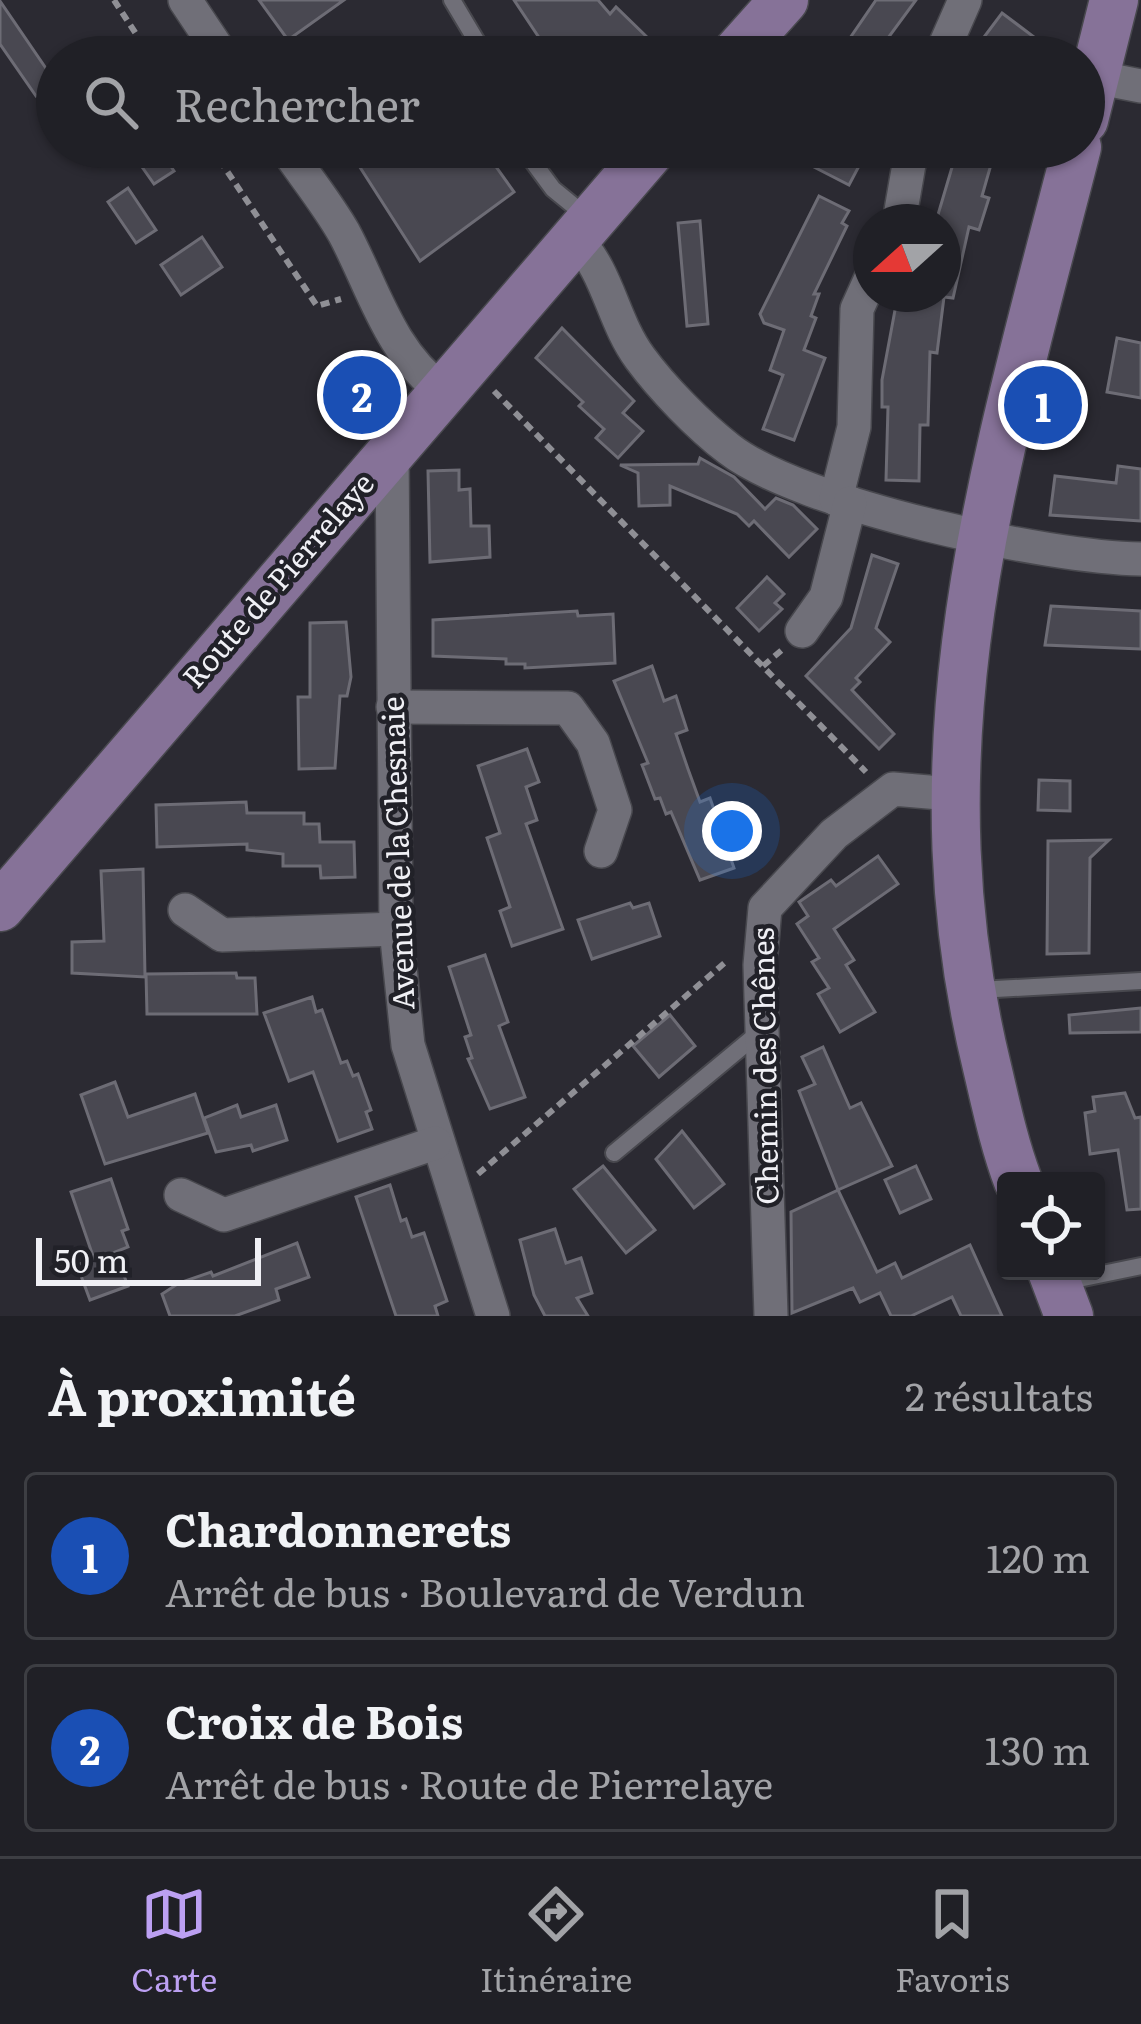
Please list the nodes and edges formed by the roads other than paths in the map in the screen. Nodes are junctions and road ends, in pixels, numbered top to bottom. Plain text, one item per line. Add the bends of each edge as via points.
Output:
1 (184, 0) edge
2 (452, 0) edge
3 (784, 0) edge
4 (964, 0) edge
5 (1114, 0) edge
6 (209, 36) edge
7 (473, 36) edge
8 (752, 36) edge
9 (949, 36) edge
10 (1107, 94) edge
11 (299, 168) edge
12 (538, 168) edge
13 (636, 168) edge
14 (908, 168) edge
15 (1072, 168) edge
16 (902, 204) edge
17 (582, 229) junction
18 (857, 312) edge
19 (455, 377) junction
20 (392, 449) junction
21 (843, 501) junction
22 (980, 537) junction
23 (1141, 559) edge
24 (802, 631) dead end
25 (393, 707) junction
26 (952, 794) junction
27 (601, 851) dead end
28 (0, 907) edge
29 (185, 910) dead end
30 (396, 929) junction
31 (1141, 981) edge
32 (971, 991) junction
33 (762, 1030) junction
34 (435, 1143) junction
35 (614, 1153) dead end
36 (1016, 1172) edge
37 (181, 1195) dead end
38 (1141, 1266) edge
39 (1060, 1290) edge
40 (493, 1316) edge
41 (771, 1316) edge

1 - 6 street
2 - 7 lane
3 - 8 main road
4 - 9 street
5 - 10 main road
11 - 19 street via 426,379
12 - 17 lane
13 - 17 main road, Route de Pierrelaye
14 - 16 street
15 - 22 main road
17 - 19 main road, Route de Pierrelaye
17 - 21 street via 638,356 731,451
18 - 21 street
19 - 20 main road, Route de Pierrelaye
20 - 25 street, Avenue de la Chesnaie
20 - 28 main road, Route de Pierrelaye
21 - 22 street
21 - 24 street via 826,597
22 - 23 street
22 - 26 main road
25 - 27 street via 568,708 593,743 615,810
25 - 30 street, Avenue de la Chesnaie
26 - 32 main road
26 - 33 street, Chemin des Chênes via 885,792 772,896 760,933
29 - 30 street via 222,935
30 - 34 street, Avenue de la Chesnaie via 408,1045
31 - 32 lane
32 - 36 main road
33 - 35 lane
33 - 41 street, Chemin des Chênes
34 - 37 street via 224,1215
34 - 40 street, Avenue de la Chesnaie
38 - 39 lane

